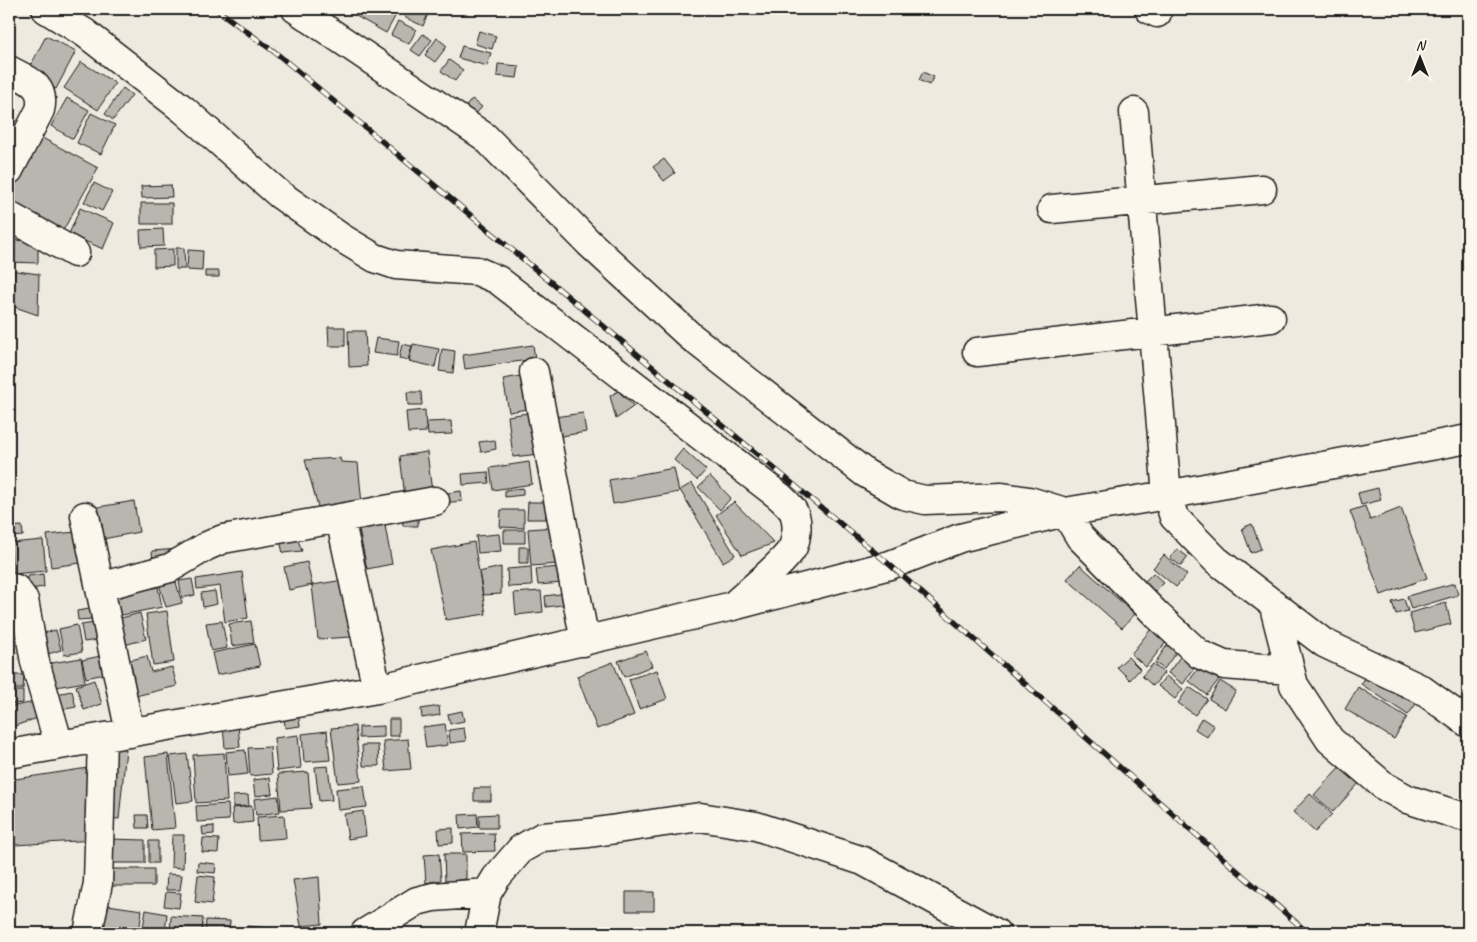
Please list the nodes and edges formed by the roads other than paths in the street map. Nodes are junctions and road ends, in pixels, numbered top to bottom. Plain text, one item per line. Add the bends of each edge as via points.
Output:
1 (46, 9) edge
2 (296, 9) edge
3 (9, 70) edge
4 (1134, 112) dead end
5 (9, 170) edge
6 (1262, 190) dead end
7 (1142, 201) junction
8 (1052, 209) dead end
9 (9, 216) edge
10 (74, 253) dead end
11 (1271, 318) dead end
12 (1153, 331) junction
13 (977, 352) dead end
14 (534, 372) dead end
15 (1468, 439) edge
16 (1167, 495) junction
17 (435, 501) dead end
18 (1065, 512) junction
19 (85, 516) dead end
20 (340, 518) junction
21 (9, 587) edge
22 (100, 588) junction
23 (1273, 604) junction
24 (733, 606) junction
25 (583, 642) junction
26 (1290, 670) junction
27 (377, 689) junction
28 (1468, 723) edge
29 (130, 733) junction
30 (102, 738) junction
31 (59, 745) junction
32 (9, 754) edge
33 (1468, 816) edge
34 (487, 893) junction
35 (88, 933) edge
36 (365, 933) edge
37 (479, 933) edge
38 (996, 933) edge

1 - 24 street via 85,33 184,110 279,194 340,237 375,258 396,265 477,271 498,280 779,496 794,511 796,536 792,548
2 - 18 street via 485,138 589,243 690,336 865,473 903,495 925,500 1002,497
3 - 5 street via 32,82 42,100
4 - 7 street
6 - 7 street
7 - 8 street
7 - 12 street
9 - 10 street
11 - 12 street
12 - 13 street
12 - 16 street
14 - 25 street
15 - 16 street
16 - 18 street
16 - 23 street via 1174,517 1209,553
17 - 20 street
18 - 24 street via 960,538 890,565
18 - 26 street via 1080,537 1199,654 1224,665
19 - 22 street
20 - 22 street via 223,539 170,568
20 - 27 street
21 - 31 street via 24,600 35,662
22 - 29 street
23 - 26 street
23 - 28 street via 1324,643 1421,689
24 - 25 street
25 - 27 street
26 - 33 street via 1294,685 1330,740 1384,786 1407,799
27 - 29 street
29 - 30 street
30 - 31 street
30 - 35 street via 98,883
31 - 32 street
34 - 36 street via 417,901
34 - 37 street
34 - 38 street via 521,849 542,837 700,817 756,826 863,861

